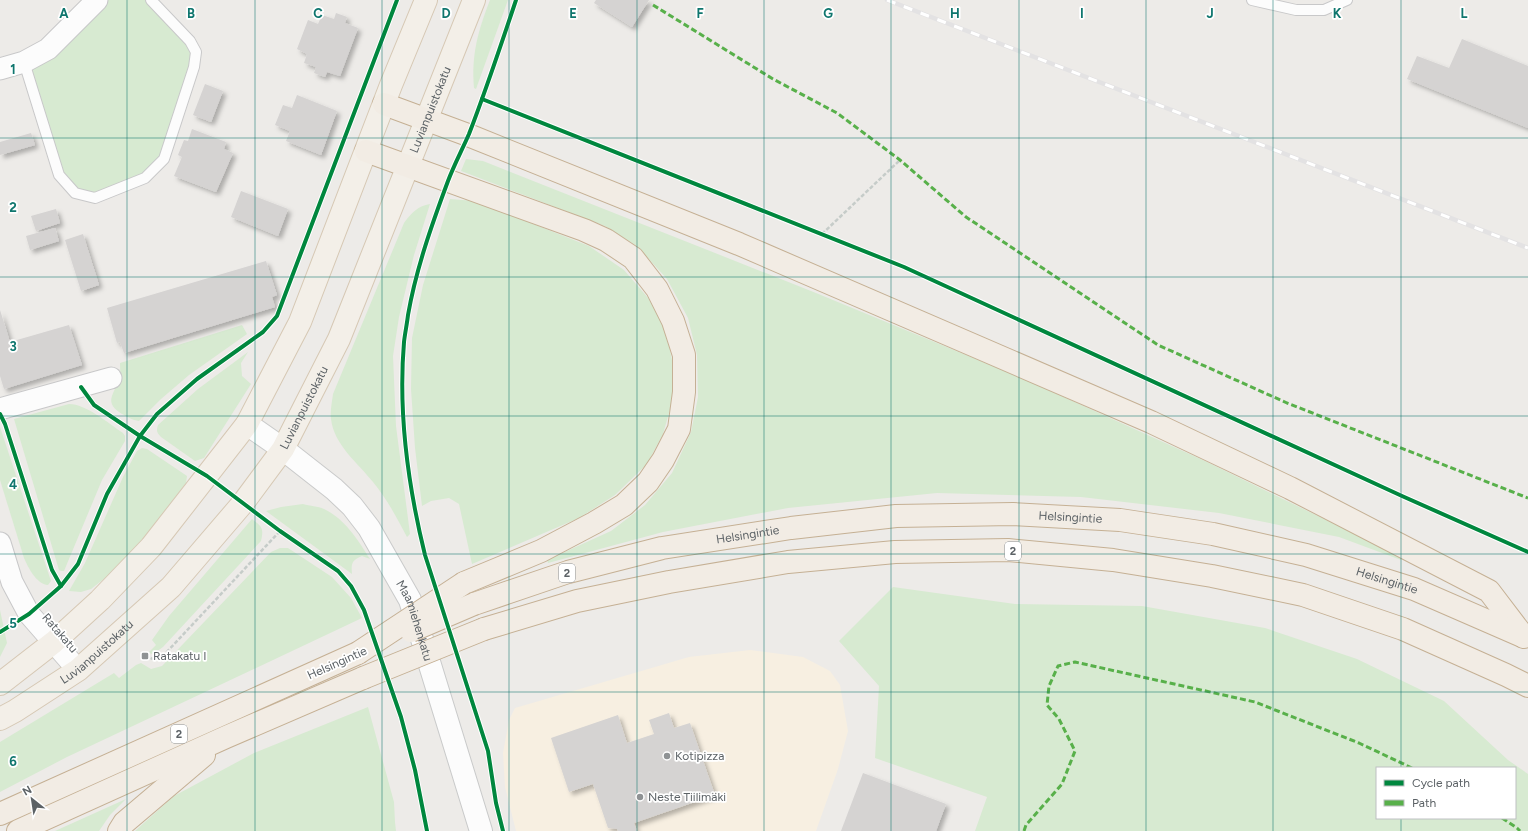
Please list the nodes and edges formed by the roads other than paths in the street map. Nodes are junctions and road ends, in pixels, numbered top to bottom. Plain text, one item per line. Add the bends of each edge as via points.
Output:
1 (97, 0) edge
2 (151, 0) edge
3 (426, 0) edge
4 (474, 0) edge
5 (1252, 0) edge
6 (1347, 0) edge
7 (24, 62) junction
8 (0, 70) edge
9 (384, 104) junction
10 (427, 119) junction
11 (366, 151) junction
12 (408, 167) junction
13 (111, 378) dead end
14 (0, 409) edge
15 (247, 424) junction
16 (283, 449) junction
17 (0, 543) edge
18 (1526, 638) edge
19 (54, 642) junction
20 (358, 653) junction
21 (78, 670) junction
22 (0, 684) edge
23 (1528, 686) edge
24 (0, 719) edge
25 (226, 737) junction
26 (0, 814) edge
27 (18, 831) edge
28 (119, 831) edge
29 (481, 831) edge

1 - 7 street via 48,49
2 - 7 lane via 190,41 196,52 194,67 164,159 145,178 95,198 75,193 59,175
3 - 9 main road
4 - 10 main road, Luvianpuistokatu
5 - 6 lane via 1296,10 1324,10
7 - 8 street
9 - 10 highway
9 - 11 main road
10 - 12 main road, Luvianpuistokatu
10 - 18 highway via 739,244 1151,422 1290,488 1489,591
11 - 12 highway
11 - 15 main road via 300,322
12 - 16 main road, Luvianpuistokatu via 339,339
12 - 20 highway, bridge via 584,230 606,240 633,258 657,289 673,321 684,355 684,392 679,429 663,460 648,482 624,505 541,551 464,583
13 - 14 street
15 - 16 main road, Maamiehenkatu
15 - 19 main road via 151,547 100,600
16 - 21 main road, Luvianpuistokatu via 243,503 171,587
16 - 29 main road, Maamiehenkatu via 352,506 369,528 410,600
17 - 19 street, Ratakatu via 12,582 29,614
18 - 20 highway, Helsingintie / 2, bridge via 1414,589 1306,555 1213,534 1120,520 1012,514 896,516 791,528 662,548 568,572 474,604
19 - 21 street, Ratakatu
19 - 22 main road
20 - 26 highway, Helsingintie / 2
21 - 24 main road, Luvianpuistokatu
23 - 25 highway, Helsingintie / 2, bridge via 1403,629 1303,595 1212,576 1113,560 1008,550 895,552 788,562 577,601 484,629
25 - 27 highway, Helsingintie / 2
25 - 28 highway via 152,798 124,823

